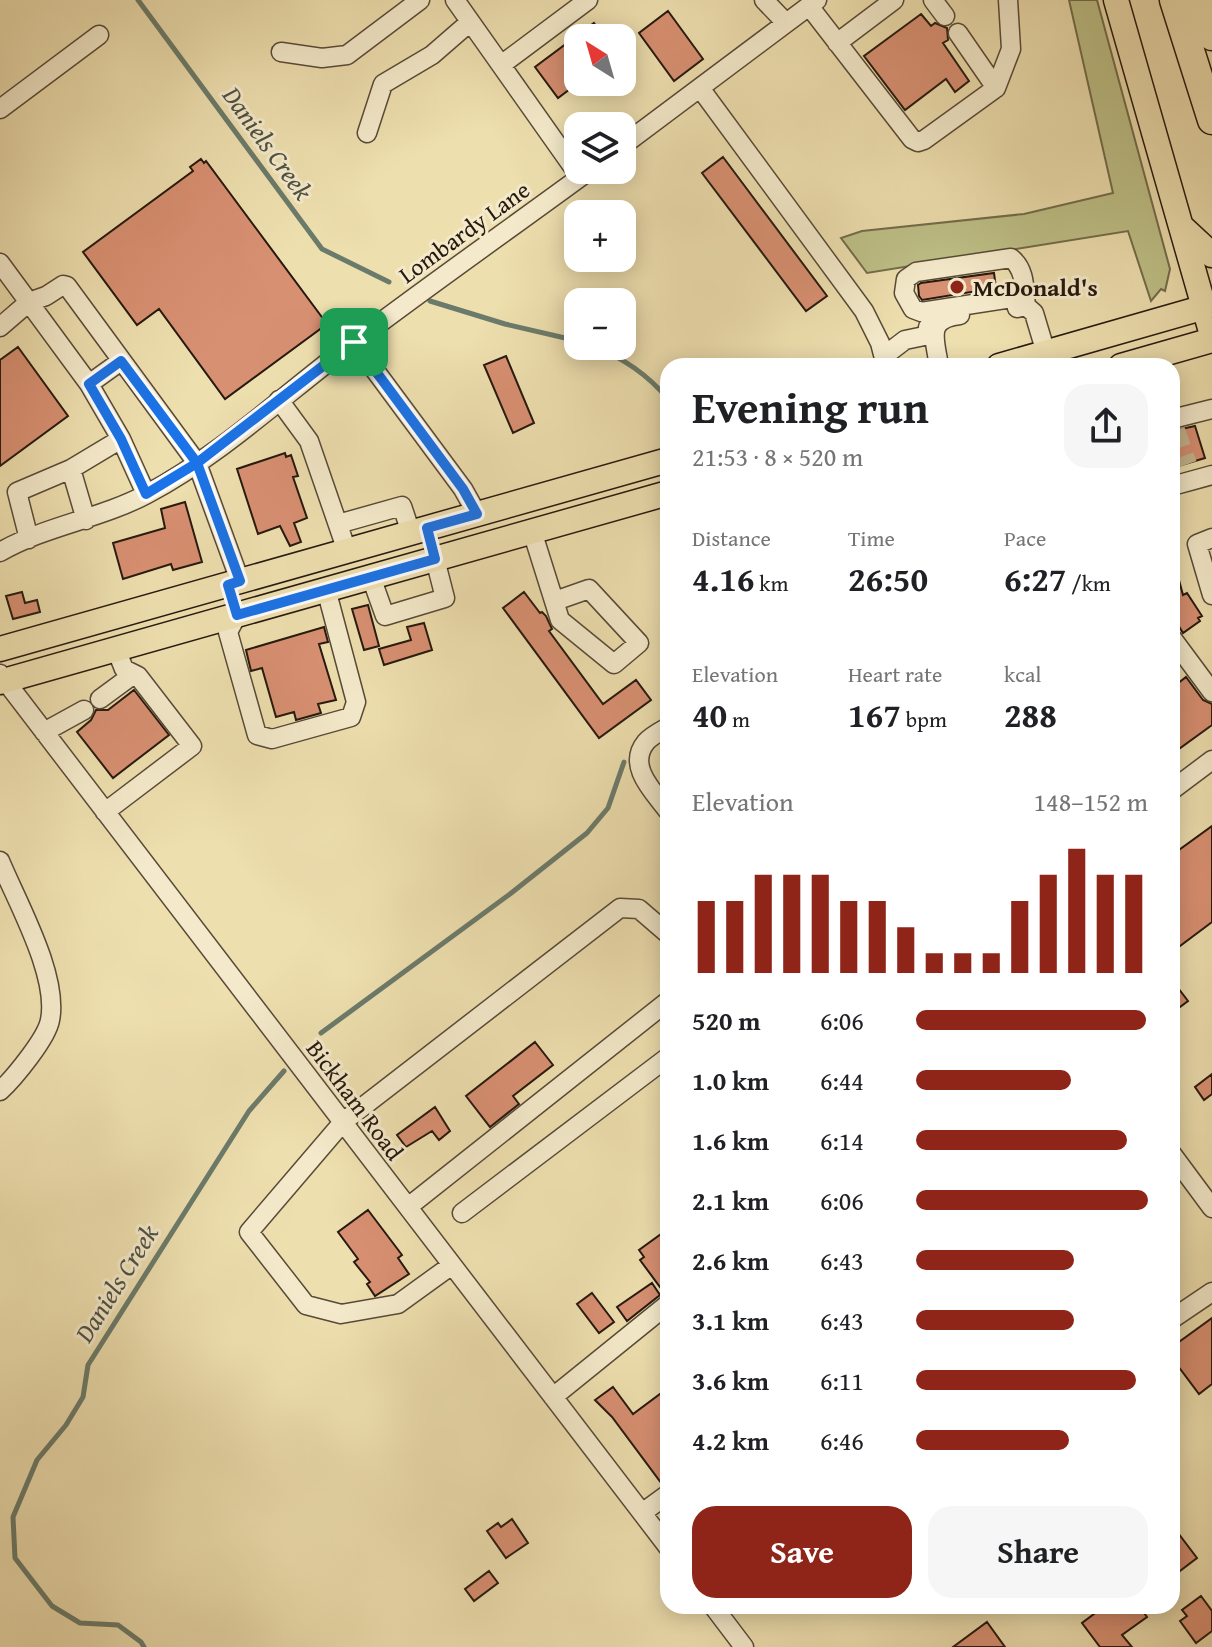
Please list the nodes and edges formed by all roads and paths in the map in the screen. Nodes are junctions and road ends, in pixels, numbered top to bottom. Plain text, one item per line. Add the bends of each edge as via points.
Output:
1 (420, 0) edge
2 (455, 0) edge
3 (588, 0) edge
4 (894, 0) edge
5 (933, 0) edge
6 (1008, 0) edge
7 (1116, 0) edge
8 (1174, 0) edge
9 (1202, 0) edge
10 (774, 3) edge
11 (813, 3) edge
12 (945, 16) dead end
13 (470, 22) junction
14 (786, 23) junction
15 (958, 33) dead end
16 (99, 35) dead end
17 (1212, 36) edge
18 (837, 43) junction
19 (281, 52) dead end
20 (501, 65) junction
21 (700, 88) junction
22 (996, 88) junction
23 (0, 109) edge
24 (1212, 120) edge
25 (367, 133) dead end
26 (636, 136) edge
27 (564, 147) edge
28 (571, 184) edge
29 (1181, 226) junction
30 (1212, 255) edge
31 (0, 263) edge
32 (1026, 301) junction
33 (29, 302) junction
34 (1208, 306) edge
35 (913, 309) junction
36 (0, 327) edge
37 (934, 334) junction
38 (1212, 338) edge
39 (354, 342) junction
40 (1046, 353) junction
41 (884, 358) edge
42 (888, 358) edge
43 (938, 358) edge
44 (1028, 358) edge
45 (1147, 358) edge
46 (121, 361) junction
47 (89, 384) junction
48 (279, 400) junction
49 (1212, 409) edge
50 (1180, 420) edge
51 (121, 439) junction
52 (660, 462) edge
53 (197, 463) junction
54 (71, 469) junction
55 (1212, 475) edge
56 (1180, 478) edge
57 (146, 494) junction
58 (8, 495) edge
59 (660, 495) edge
60 (477, 514) junction
61 (86, 520) junction
62 (338, 524) junction
63 (419, 530) junction
64 (532, 531) junction
65 (1212, 538) edge
66 (29, 539) junction
67 (347, 551) junction
68 (0, 552) edge
69 (435, 559) junction
70 (371, 577) junction
71 (234, 583) junction
72 (326, 589) junction
73 (1212, 595) edge
74 (555, 601) junction
75 (237, 615) junction
76 (0, 649) edge
77 (116, 649) junction
78 (1180, 656) edge
79 (134, 674) junction
80 (2, 679) edge
81 (1212, 692) edge
82 (100, 699) dead end
83 (84, 710) dead end
84 (44, 732) junction
85 (660, 732) edge
86 (1212, 760) edge
87 (1180, 784) edge
88 (660, 800) edge
89 (105, 812) junction
90 (0, 861) edge
91 (660, 927) edge
92 (660, 1007) edge
93 (660, 1063) edge
94 (0, 1091) edge
95 (343, 1122) junction
96 (1180, 1169) edge
97 (408, 1207) junction
98 (1212, 1208) edge
99 (462, 1213) dead end
100 (452, 1265) junction
101 (1212, 1292) edge
102 (660, 1310) edge
103 (1180, 1314) edge
104 (553, 1397) junction
105 (660, 1500) edge
106 (642, 1513) junction
107 (660, 1537) edge
108 (719, 1614) edge
109 (744, 1647) edge

1 - 19 street via 347,55 322,58
2 - 13 street
3 - 20 street
4 - 18 street
5 - 12 street
6 - 22 street via 1011,49
7 - 29 main road
8 - 24 highway
9 - 17 highway
10 - 14 street
11 - 14 street
11 - 18 street
13 - 20 street
13 - 25 street via 432,55 383,84
14 - 21 street
15 - 22 street
16 - 23 street
18 - 22 street via 918,142
20 - 27 street
21 - 26 street
21 - 41 street via 864,311
28 - 39 street, Lombardy Lane
29 - 30 main road
29 - 34 main road
31 - 33 street
32 - 35 street
32 - 35 street via 1023,275 1011,258 916,272 906,279 904,293
32 - 37 street via 945,317
32 - 40 street
33 - 36 street
33 - 46 street via 67,286
33 - 47 street
34 - 38 main road
34 - 40 main road
35 - 37 street
37 - 42 street via 905,340
37 - 43 street
38 - 45 main road
39 - 48 street, Lombardy Lane
39 - 60 street
40 - 44 main road
46 - 47 street
46 - 53 street
47 - 51 street
48 - 53 street, Lombardy Lane
48 - 62 street via 309,441
49 - 50 street
51 - 54 street
51 - 57 street
52 - 60 main road
53 - 57 street, Lombardy Lane
53 - 71 street
54 - 58 street
54 - 61 street
55 - 56 street
57 - 61 street, Lombardy Lane
58 - 66 street
59 - 64 main road
60 - 63 main road
61 - 66 street, Lombardy Lane
62 - 63 street via 402,506
62 - 67 street
63 - 67 main road
63 - 69 main road
64 - 69 main road
64 - 74 street
65 - 73 street via 1197,544
66 - 68 street, Lombardy Lane
67 - 71 main road
69 - 70 main road
69 - 70 street via 445,598 385,616
70 - 72 main road
71 - 75 main road
71 - 76 main road
72 - 75 main road
72 - 75 street via 356,702 351,717 338,721 272,739 257,735 228,632
74 - 74 street via 560,620 614,664 639,643 589,589
75 - 77 main road
77 - 79 street via 124,669
77 - 80 main road
78 - 81 street
79 - 82 street
79 - 89 street via 192,746
80 - 84 street, Bickham Road
83 - 84 street
84 - 89 street, Bickham Road
85 - 88 street via 646,741 638,757 640,773
86 - 87 street
89 - 95 street, Bickham Road
90 - 94 street via 49,976 50,1021
91 - 95 street via 639,909 620,908
92 - 97 street
93 - 99 street
95 - 97 street, Bickham Road
95 - 100 street via 249,1232 306,1305 341,1314 398,1304
96 - 98 street
97 - 100 street, Bickham Road
100 - 104 street, Bickham Road
101 - 103 street
102 - 104 street
104 - 106 street, Bickham Road
105 - 106 street
106 - 107 street, Bickham Road
108 - 109 street

